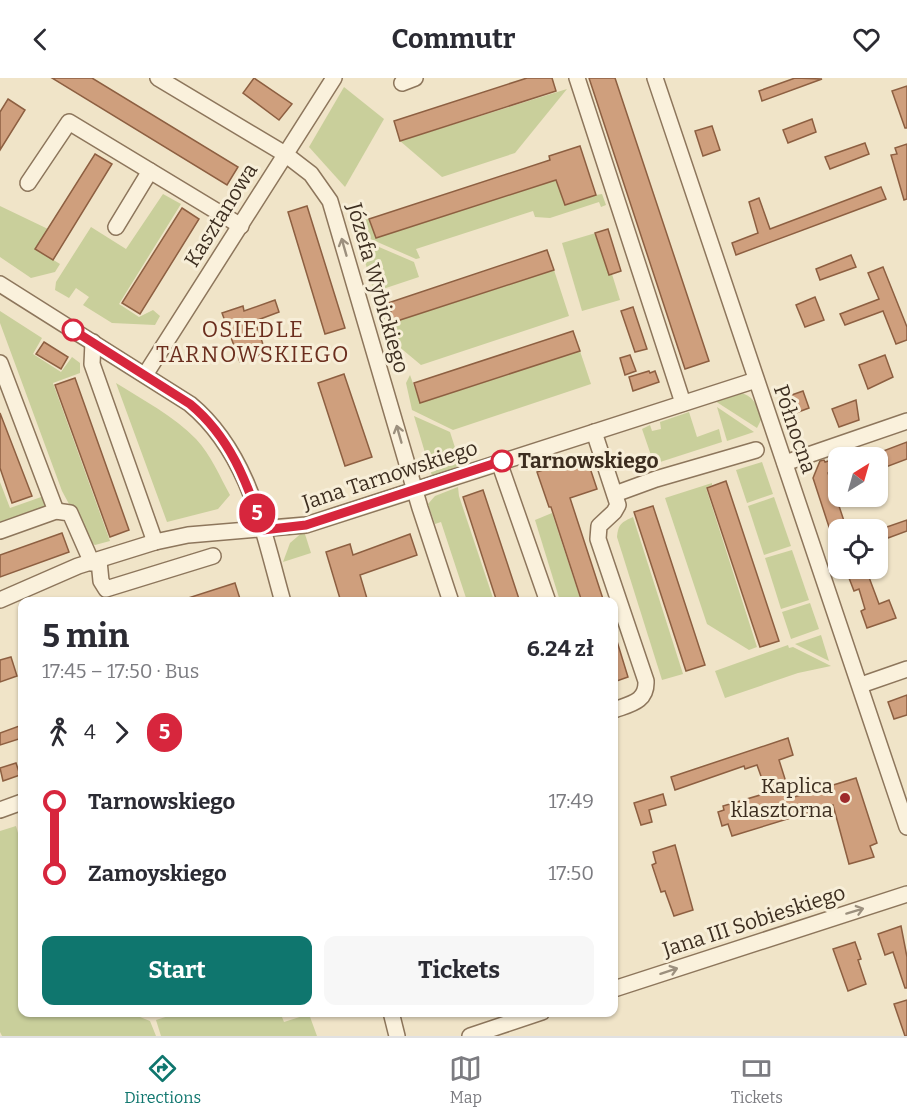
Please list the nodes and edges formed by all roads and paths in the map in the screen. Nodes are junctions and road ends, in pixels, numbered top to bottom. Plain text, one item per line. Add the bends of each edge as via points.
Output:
1 (158, 78) edge
2 (334, 78) edge
3 (577, 78) edge
4 (655, 78) edge
5 (285, 154) junction
6 (150, 171) junction
7 (28, 183) dead end
8 (241, 226) junction
9 (116, 227) dead end
10 (0, 284) edge
11 (93, 342) junction
12 (0, 363) edge
13 (145, 375) junction
14 (756, 380) junction
15 (683, 403) junction
16 (907, 421) edge
17 (594, 432) junction
18 (756, 450) dead end
19 (499, 462) junction
20 (785, 464) junction
21 (415, 490) junction
22 (615, 494) junction
23 (56, 512) junction
24 (263, 530) junction
25 (0, 531) edge
26 (155, 542) junction
27 (213, 556) dead end
28 (95, 562) junction
29 (282, 597) edge
30 (449, 597) edge
31 (546, 597) edge
32 (618, 597) edge
33 (618, 598) edge
34 (0, 600) edge
35 (907, 669) edge
36 (861, 685) junction
37 (618, 709) edge
38 (18, 803) edge
39 (0, 810) edge
40 (907, 827) edge
41 (907, 894) edge
42 (618, 988) edge
43 (392, 1017) edge
44 (527, 1017) edge
45 (398, 1036) edge
46 (470, 1036) edge

1 - 5 street, Józefa Wybickiego
2 - 5 street, Kasztanowa
3 - 15 street
4 - 14 street, Północna
5 - 8 street, Kasztanowa
21 -> 5 street, Józefa Wybickiego via 330,201 311,174
6 - 7 street via 69,122
6 - 8 street
6 - 9 street
8 - 13 street, Kasztanowa
10 - 11 street
11 - 13 street
11 - 26 street via 92,364
12 - 23 street
13 - 24 street via 208,419 237,461
14 - 15 street, Jana Tarnowskiego
14 - 20 street, Północna
15 - 17 street, Jana Tarnowskiego
16 - 20 street
17 - 19 street, Jana Tarnowskiego
17 - 22 street
18 - 22 street
19 - 21 street, Jana Tarnowskiego
19 - 31 street
20 - 36 street, Północna
21 - 24 street, Jana Tarnowskiego via 306,525
21 - 30 street, Józefa Wybickiego
22 - 32 street via 618,505 599,526 598,538
23 - 25 street
23 - 28 street via 70,513
24 - 26 street, Jana Tarnowskiego via 188,535
24 - 29 street
26 - 28 street, Jana Tarnowskiego
27 - 28 street via 106,589
28 - 34 street, Jana Tarnowskiego
33 - 37 street via 646,681 639,701
35 - 36 street
36 - 40 street, Północna
38 - 39 street
42 -> 41 street, Jana III Sobieskiego
43 - 45 street
44 - 46 street

